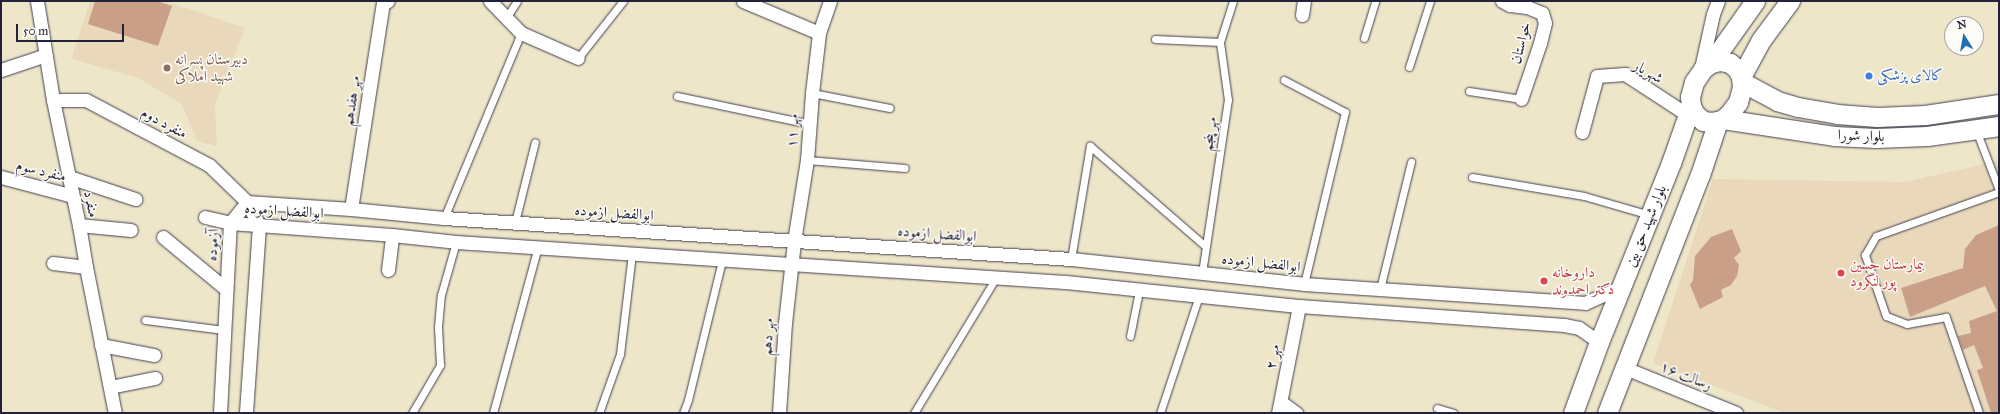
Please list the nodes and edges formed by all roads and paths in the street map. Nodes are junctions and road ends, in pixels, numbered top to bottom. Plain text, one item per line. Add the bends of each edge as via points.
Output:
1 (37, 1) edge
2 (388, 1) edge
3 (490, 1) edge
4 (518, 1) edge
5 (623, 1) edge
6 (743, 1) edge
7 (830, 1) edge
8 (1233, 1) edge
9 (1304, 1) edge
10 (1375, 1) edge
11 (1430, 1) edge
12 (1502, 1) edge
13 (1718, 1) edge
14 (1755, 1) edge
15 (1790, 1) edge
16 (1302, 15) dead end
17 (506, 18) junction
18 (521, 33) junction
19 (819, 33) junction
20 (1364, 38) dead end
21 (1155, 39) dead end
22 (1220, 42) junction
23 (46, 55) junction
24 (578, 58) joint
25 (1409, 67) dead end
26 (1705, 68) junction
27 (1, 70) edge
28 (1284, 80) dead end
29 (1742, 80) junction
30 (1469, 91) dead end
31 (812, 94) junction
32 (677, 96) dead end
33 (1521, 99) joint
34 (53, 100) junction
35 (1999, 104) edge
36 (890, 108) dead end
37 (1689, 110) junction
38 (1721, 120) junction
39 (810, 124) junction
40 (1999, 126) edge
41 (1976, 130) junction
42 (1582, 132) dead end
43 (535, 142) dead end
44 (808, 160) junction
45 (1410, 162) dead end
46 (905, 168) dead end
47 (69, 177) junction
48 (1472, 177) dead end
49 (1, 178) edge
50 (1999, 191) edge
51 (73, 196) junction
52 (135, 199) dead end
53 (247, 202) junction
54 (351, 209) junction
55 (1650, 215) junction
56 (205, 217) dead end
57 (444, 218) junction
58 (515, 222) junction
59 (230, 223) junction
60 (79, 225) junction
61 (259, 226) junction
62 (131, 230) dead end
63 (392, 235) junction
64 (163, 237) dead end
65 (794, 241) junction
66 (456, 242) junction
67 (538, 246) junction
68 (1205, 246) junction
69 (632, 253) junction
70 (1070, 259) junction
71 (722, 261) junction
72 (53, 263) dead end
73 (793, 264) junction
74 (86, 267) junction
75 (388, 270) dead end
76 (1202, 273) junction
77 (995, 279) junction
78 (1304, 284) junction
79 (1621, 287) junction
80 (226, 289) junction
81 (1380, 289) junction
82 (1139, 290) junction
83 (1199, 296) junction
84 (1298, 306) junction
85 (145, 320) dead end
86 (224, 330) junction
87 (1130, 336) dead end
88 (1599, 342) junction
89 (101, 345) junction
90 (154, 355) dead end
91 (1624, 368) junction
92 (156, 378) dead end
93 (110, 387) junction
94 (1279, 407) edge
95 (1437, 408) dead end
96 (115, 413) edge
97 (220, 413) edge
98 (246, 413) edge
99 (412, 413) edge
100 (493, 413) edge
101 (599, 413) edge
102 (683, 413) edge
103 (779, 413) edge
104 (914, 413) edge
105 (1160, 413) edge
106 (1296, 413) edge
107 (1454, 413) edge
108 (1573, 413) edge
109 (1607, 413) edge
110 (1736, 413) edge
111 (1979, 413) edge

1 - 23 street, منفرد
2 - 54 street, مهر هفدهم via 383,4
3 - 17 street
4 - 17 lane
5 - 24 lane
6 - 19 street
7 - 19 street, مهر ۱۱
8 - 22 lane, مهر پنجم
9 - 16 street
10 - 20 lane
11 - 25 lane
12 - 33 street, خواستان via 1542,13 1545,23
13 - 26 street via 1712,14
14 - 26 main road
15 - 29 main road via 1761,40
17 - 18 street
18 - 24 street
18 - 57 lane
19 - 31 street, مهر ۱۱
21 - 22 lane
22 - 68 lane, مهر پنجم via 1228,100
23 - 27 street
23 - 34 street, منفرد
26 - 29 main road via 1720,61 1730,62
26 - 37 main road via 1694,82
28 - 78 lane via 1345,112
29 - 35 main road, بلوار شورا via 1777,101 1798,108 1837,114 1877,117 1925,115
29 - 38 main road via 1738,102
30 - 33 lane
31 - 36 lane
31 - 39 street, مهر ۱۱
32 - 39 lane
34 - 47 street, منفرد
34 - 53 street, منفرد دوم via 86,100 208,165
37 - 38 main road via 1703,121
37 - 42 street, شهریار via 1625,74 1597,76
37 - 55 main road, بلوار شهید حق بین
38 - 41 main road, بلوار شورا via 1834,136 1876,138 1927,136
38 - 91 main road, بلوار شهید حق بین
39 - 44 street, مهر ۱۱
40 - 41 main road, بلوار شورا
41 - 50 lane
43 - 58 lane
44 - 46 lane
44 - 65 street, مهر ۱۱
45 - 81 lane
47 - 51 street, منفرد
47 - 52 street
48 - 55 lane via 1584,196
49 - 51 street, منفرد سوم
50 - 111 lane via 1876,236 1865,255 1886,316 1907,324 1946,317
51 - 60 street, منفرد
53 - 54 street, ابوالفضل ازموده
53 - 59 street, آزموده
53 - 61 street
54 - 57 street, ابوالفضل ازموده
55 - 79 main road, بلوار شهید حق بین
56 - 59 street, ابوالفضل ازموده
57 - 58 street, ابوالفضل ازموده
58 - 65 street, ابوالفضل ازموده
59 - 61 street, ابوالفضل ازموده
59 - 80 street, آزموده
60 - 62 street
60 - 74 street, منفرد
61 - 63 street, ابوالفضل ازموده
61 - 98 street
63 - 66 street, ابوالفضل ازموده
63 - 75 street
64 - 80 street
65 - 70 street, ابوالفضل ازموده
65 - 73 street, مهر ۱۱
66 - 67 street, ابوالفضل ازموده
66 - 99 lane via 441,295 438,327 440,365
67 - 69 street, ابوالفضل ازموده
67 - 100 lane
68 - 70 lane via 1090,146
68 - 76 lane, مهر پنجم
69 - 71 street, ابوالفضل ازموده
69 - 101 lane via 620,354
70 - 76 street, ابوالفضل ازموده
71 - 73 street, ابوالفضل ازموده
71 - 102 lane
72 - 74 street
73 - 77 street, ابوالفضل ازموده
73 - 103 street, مهر دهم via 785,323
74 - 89 street, منفرد
76 - 78 street, ابوالفضل ازموده
77 - 82 street, ابوالفضل ازموده via 1065,282
77 - 104 lane
78 - 81 street, ابوالفضل ازموده
79 - 81 street, ابوالفضل ازموده via 1585,303
79 - 88 main road, بلوار شهید حق بین
80 - 86 street, آزموده
82 - 83 street, ابوالفضل ازموده
82 - 87 lane
83 - 84 street, ابوالفضل ازموده
83 - 105 lane
84 - 88 street, ابوالفضل ازموده via 1564,325 1580,328
84 - 94 street, مهر ۲
85 - 86 lane
86 - 97 street, آزموده
88 - 108 main road, بلوار شهید حق بین
89 - 90 street
89 - 93 street, منفرد
91 - 109 main road, بلوار شهید حق بین
91 - 110 street, رسالت ۱۶
92 - 93 street
93 - 96 street, منفرد
94 - 106 street
95 - 107 lane

